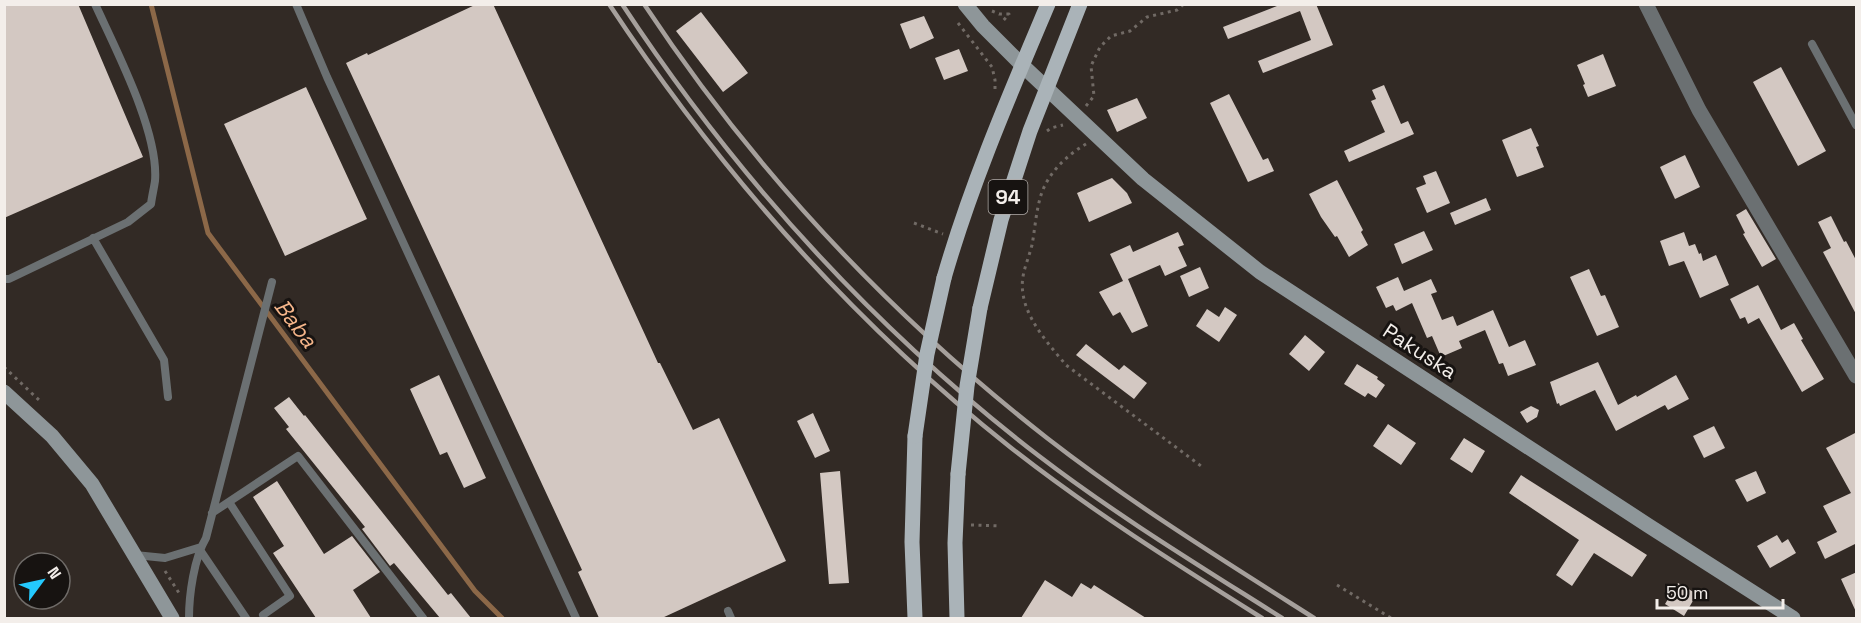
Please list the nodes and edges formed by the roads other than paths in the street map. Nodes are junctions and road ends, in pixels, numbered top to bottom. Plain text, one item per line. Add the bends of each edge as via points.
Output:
1 (95, 4) edge
2 (296, 4) edge
3 (965, 4) edge
4 (1048, 4) edge
5 (1080, 4) edge
6 (1646, 4) edge
7 (1812, 45) dead end
8 (1023, 66) junction
9 (1046, 88) junction
10 (1857, 125) edge
11 (93, 238) junction
12 (4, 279) edge
13 (272, 282) dead end
14 (1857, 376) edge
15 (4, 392) edge
16 (168, 397) dead end
17 (229, 502) junction
18 (212, 513) junction
19 (200, 549) junction
20 (132, 555) junction
21 (263, 615) dead end
22 (172, 618) edge
23 (189, 618) edge
24 (246, 618) edge
25 (423, 618) edge
26 (576, 618) edge
27 (915, 618) edge
28 (957, 618) edge
29 (1794, 618) edge

1 - 11 lane via 135,94 152,146 155,179 151,204 128,222
2 - 26 lane
3 - 8 street, Pakuska
4 - 8 main road, 94
5 - 9 main road, 94
6 - 14 street via 1699,110
7 - 10 lane
8 - 9 street, Pakuska
8 - 27 main road, 94, bridge via 960,225 927,354 915,436
9 - 28 main road, 94, bridge via 1004,212 980,308 958,474
9 - 29 street, Pakuska via 1080,114 1098,137 1143,179 1260,272
11 - 12 lane
11 - 16 lane via 164,360
13 - 18 lane
15 - 20 street via 52,435 92,484
17 - 18 lane
17 - 21 lane via 290,596
17 - 25 lane via 298,456
18 - 19 lane
19 - 20 lane via 165,558
19 - 23 lane
19 - 24 lane
20 - 22 street

